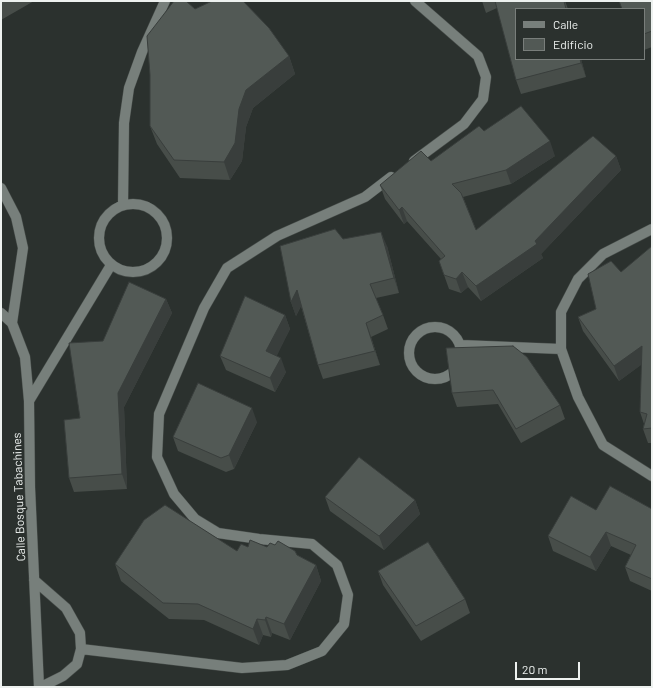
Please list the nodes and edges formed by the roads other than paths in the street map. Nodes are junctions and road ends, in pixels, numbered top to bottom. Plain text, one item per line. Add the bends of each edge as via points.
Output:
1 (165, 1) edge
2 (415, 1) edge
3 (1, 188) edge
4 (123, 205) junction
5 (652, 229) edge
6 (111, 265) junction
7 (1, 313) edge
8 (12, 323) junction
9 (461, 345) junction
10 (561, 349) junction
11 (29, 401) junction
12 (652, 476) edge
13 (34, 580) junction
14 (81, 649) junction
15 (40, 687) edge

1 - 4 street via 129,88 124,123
2 - 14 street via 478,56 486,78 483,99 464,124 365,197 277,236 227,268 204,308 159,414 157,457 174,494 195,519 218,533 312,544 337,565 348,595 344,624 322,651 287,665 242,668
3 - 8 street via 16,217 23,248
4 - 6 street via 106,216 100,226 100,247
4 - 6 street via 145,205 162,218 166,228 165,250 160,259 142,271 131,272
5 - 10 street via 603,254 578,279 561,312
6 - 11 street
7 - 8 street, Calle Bosque Tabachines
8 - 11 street, Calle Bosque Tabachines via 25,357
9 - 9 street via 448,329 438,326 427,328 418,333 412,341 410,361 415,370 423,376 433,379 444,378 453,373 459,365
9 - 10 street
10 - 12 street via 578,397 603,445
11 - 13 street, Calle Bosque Tabachines
13 - 14 street via 66,608 80,633
13 - 15 street, Calle Bosque Tabachines
14 - 15 street via 77,664 63,676

